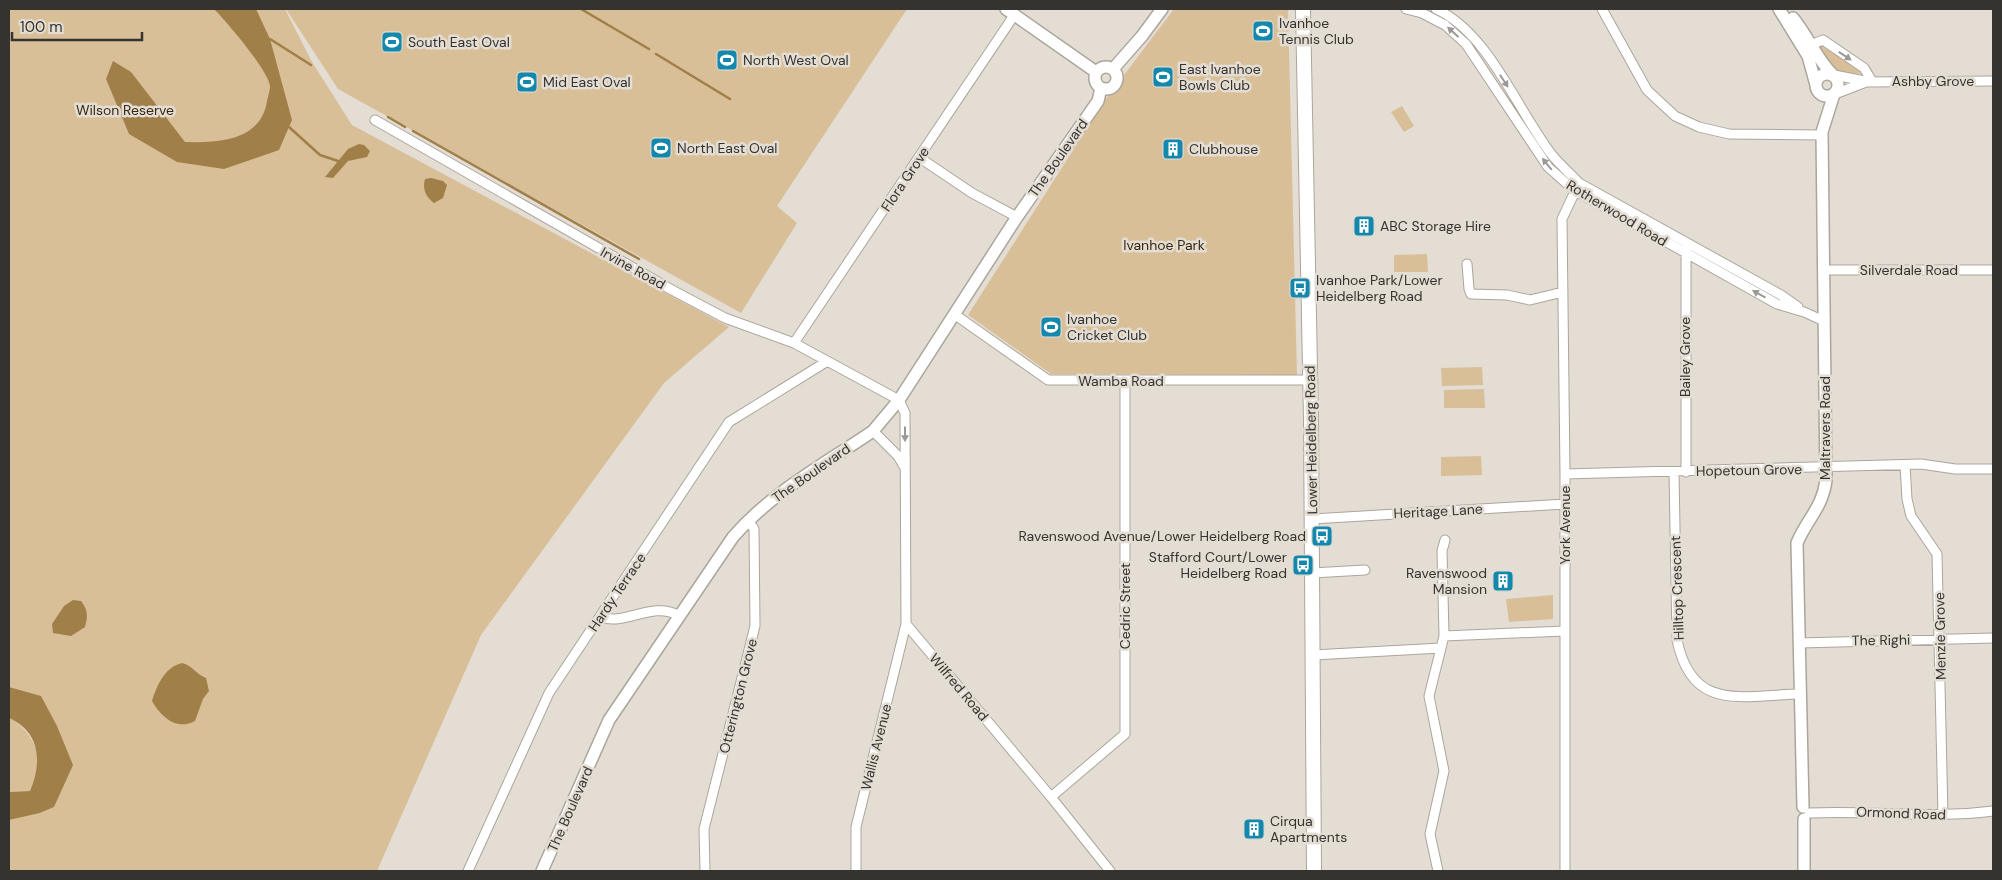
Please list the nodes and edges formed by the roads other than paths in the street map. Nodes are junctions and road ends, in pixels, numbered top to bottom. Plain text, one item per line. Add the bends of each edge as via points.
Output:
1 (1162, 9) edge
2 (1303, 9) edge
3 (1406, 9) edge
4 (1436, 9) edge
5 (1602, 9) edge
6 (1779, 9) edge
7 (1010, 12) edge
8 (1813, 44) junction
9 (1113, 69) junction
10 (1096, 72) junction
11 (1833, 75) junction
12 (1993, 80) edge
13 (1869, 81) junction
14 (1101, 88) junction
15 (1817, 88) junction
16 (1834, 94) junction
17 (375, 120) dead end
18 (1822, 133) junction
19 (920, 158) junction
20 (1577, 186) junction
21 (1017, 217) junction
22 (1687, 243) junction
23 (1685, 253) junction
24 (1468, 264) dead end
25 (1824, 270) junction
26 (1993, 270) edge
27 (1563, 292) junction
28 (1804, 312) junction
29 (954, 314) junction
30 (1824, 321) junction
31 (794, 343) junction
32 (826, 362) junction
33 (1310, 380) junction
34 (1125, 381) junction
35 (899, 400) junction
36 (873, 431) junction
37 (1905, 465) junction
38 (905, 468) junction
39 (1826, 468) junction
40 (1993, 469) edge
41 (1674, 472) junction
42 (1686, 472) junction
43 (1565, 474) junction
44 (1565, 504) junction
45 (1312, 519) junction
46 (748, 520) junction
47 (1445, 540) dead end
48 (1365, 570) dead end
49 (1312, 573) junction
50 (678, 615) junction
51 (601, 617) junction
52 (906, 624) junction
53 (1565, 631) junction
54 (1444, 636) junction
55 (1993, 638) edge
56 (1940, 639) junction
57 (1799, 643) junction
58 (1441, 648) junction
59 (1313, 655) junction
60 (1800, 694) junction
61 (1051, 797) junction
62 (1993, 811) edge
63 (1805, 813) junction
64 (1943, 816) junction
65 (468, 871) edge
66 (542, 871) edge
67 (705, 871) edge
68 (856, 871) edge
69 (1110, 871) edge
70 (1314, 871) edge
71 (1438, 871) edge
72 (1565, 871) edge
73 (1804, 871) edge

1 - 9 street
2 - 33 main road, Lower Heidelberg Road
20 -> 3 street, Rotherwood Road via 1548,167 1466,44 1445,25
4 -> 20 street, Rotherwood Road via 1452,16 1472,34 1552,155
5 - 18 street via 1647,90 1675,116 1699,127 1729,134
6 - 8 street, Maltravers Road via 1793,18
6 - 15 street, Maltravers Road via 1808,56
7 - 10 street
7 - 19 street, Flora Grove
8 - 11 street, Maltravers Road via 1822,63
8 -> 13 street, Ashby Grove via 1823,40 1864,68
9 - 10 street via 1102,67
9 - 14 street via 1117,75 1116,82 1108,89
10 - 14 street via 1095,79
11 - 13 street, Ashby Grove
11 - 15 street via 1822,75
11 - 16 street via 1839,83
12 - 13 street, Ashby Grove
13 - 16 street, Ashby Grove
14 - 21 street, The Boulevard via 1098,101
15 - 16 street via 1826,96
15 - 18 street, Maltravers Road via 1822,103
16 - 18 street, Maltravers Road
17 - 31 street, Irvine Road via 672,290 725,318
18 - 25 street, Maltravers Road
19 - 21 street via 972,193
19 - 31 street, Flora Grove
20 - 22 street, Rotherwood Road
20 - 23 street, Rotherwood Road
20 - 27 street, York Avenue via 1562,219
21 - 29 street, The Boulevard
22 - 23 street, Bailey Grove
22 - 28 street, Rotherwood Road via 1781,295
28 -> 23 street, Rotherwood Road via 1777,304
23 - 42 street, Bailey Grove
24 - 27 street via 1471,294 1530,300
25 - 26 street, Silverdale Road
25 - 30 street, Maltravers Road
27 - 43 street, York Avenue
28 - 30 street, Rotherwood Road
29 - 34 street, Wamba Road via 1048,380
29 - 35 street, The Boulevard
30 - 39 street, Maltravers Road
31 - 32 street, Irvine Road
32 - 35 street, Irvine Road
32 - 51 street, Hardy Terrace via 729,422
33 - 34 street, Wamba Road
33 - 45 main road, Lower Heidelberg Road
34 - 61 street, Cedric Street via 1125,734
35 - 36 street, The Boulevard
35 -> 38 street via 905,413
36 - 38 street via 898,456
36 - 46 street, The Boulevard via 779,494
37 - 39 street, Hopetoun Grove
37 - 40 street, Hopetoun Grove via 1920,464 1954,470
37 - 56 street, Menzie Grove via 1911,516 1937,554
38 - 52 street
39 - 42 street, Hopetoun Grove
39 - 57 street, Maltravers Road via 1820,505 1803,528 1797,543
41 - 42 street, Hopetoun Grove
41 - 43 street, Hopetoun Grove
41 - 60 street, Hilltop Crescent via 1677,640 1681,661 1691,677 1706,690 1727,696
43 - 44 street, York Avenue
44 - 45 street, Heritage Lane
44 - 53 street, York Avenue
45 - 49 main road, Lower Heidelberg Road
46 - 50 street, The Boulevard
46 - 67 street, Otterington Grove via 754,529 755,626 704,829
47 - 54 street via 1442,551
48 - 49 street
49 - 59 main road, Lower Heidelberg Road
50 - 51 street via 668,610
50 - 66 street, The Boulevard via 609,720
51 - 65 street, Hardy Terrace via 549,693
52 - 61 street, Wilfred Road
52 - 68 street, Wallis Avenue via 856,827
53 - 54 street
53 - 72 street, York Avenue
54 - 58 street
55 - 56 street, The Righi
56 - 57 street, The Righi
56 - 64 street, Menzie Grove
57 - 60 street, Maltravers Road
58 - 59 street
58 - 71 street via 1429,696 1444,771 1430,834
59 - 70 main road, Lower Heidelberg Road
60 - 63 street, Maltravers Road
61 - 69 street, Wilfred Road
62 - 64 street, Ormond Road
63 - 64 street, Ormond Road via 1854,811
63 - 73 street, Maltravers Road

